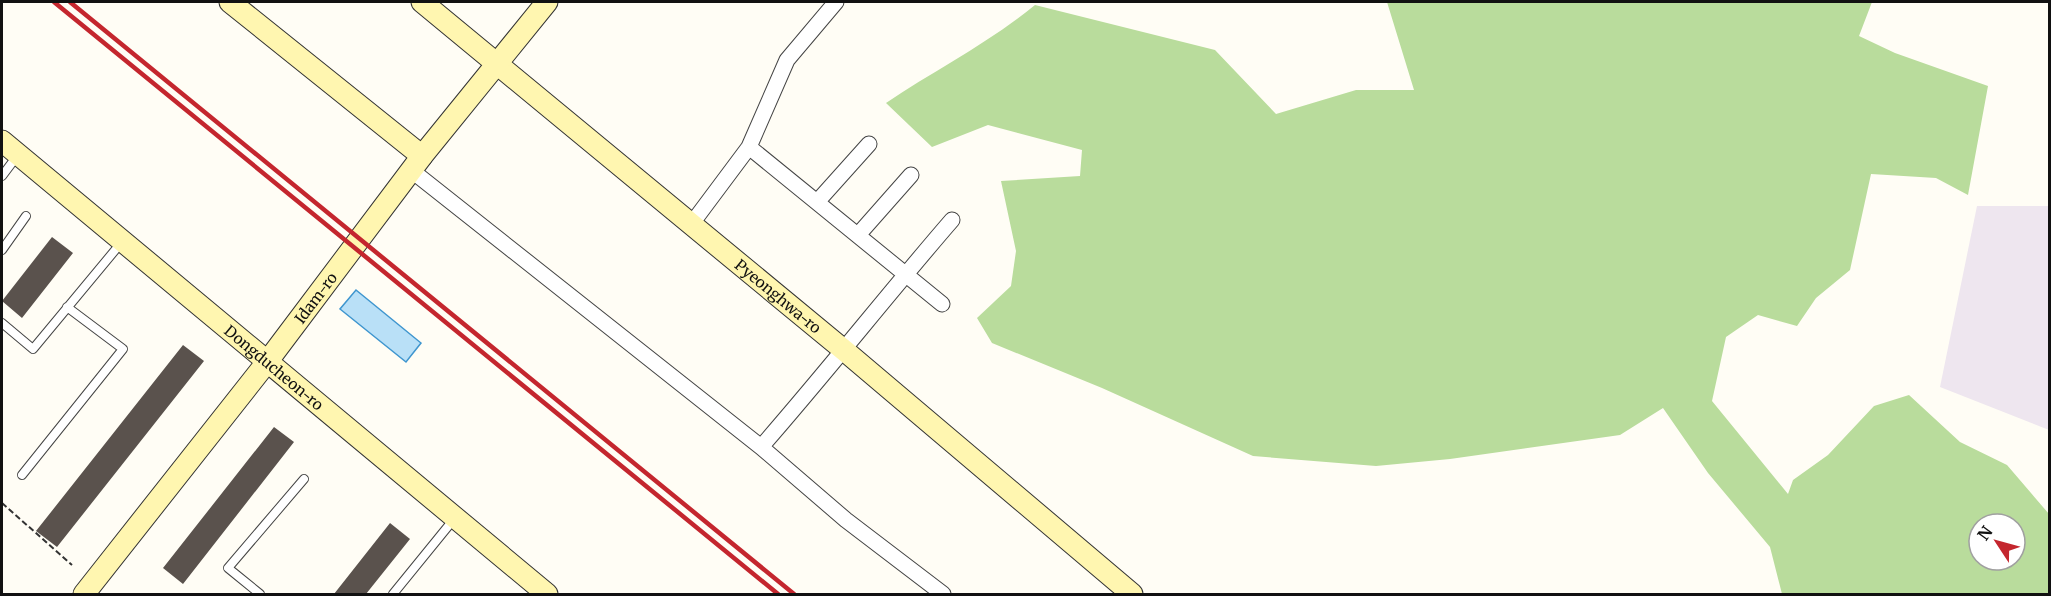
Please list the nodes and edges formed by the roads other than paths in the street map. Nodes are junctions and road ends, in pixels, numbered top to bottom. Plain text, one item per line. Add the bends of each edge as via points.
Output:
1 (230, 2) edge
2 (422, 2) edge
3 (547, 2) edge
4 (836, 2) edge
5 (496, 63) junction
6 (2, 141) edge
7 (869, 144) dead end
8 (749, 147) junction
9 (18, 154) junction
10 (416, 163) junction
11 (911, 175) dead end
12 (2, 176) edge
13 (817, 202) junction
14 (26, 216) dead end
15 (952, 220) dead end
16 (690, 226) junction
17 (858, 235) junction
18 (122, 241) junction
19 (2, 250) edge
20 (905, 274) junction
21 (942, 304) dead end
22 (67, 307) junction
23 (2, 323) edge
24 (845, 351) junction
25 (267, 362) junction
26 (760, 447) junction
27 (22, 475) dead end
28 (304, 479) dead end
29 (456, 517) junction
30 (84, 594) edge
31 (261, 594) edge
32 (393, 594) edge
33 (547, 594) edge
34 (943, 594) edge
35 (1132, 594) edge

1 - 10 street
2 - 5 street, Pyeonghwa-ro
3 - 5 street, Idam-ro
4 - 8 street via 787,60
5 - 10 street, Idam-ro
5 - 16 street, Pyeonghwa-ro
6 - 9 street, Dongducheon-ro
7 - 13 street
8 - 13 street
8 - 16 street
9 - 12 lane
9 - 18 street, Dongducheon-ro
10 - 25 street, Idam-ro
10 - 26 street
11 - 17 street
13 - 17 street
14 - 19 lane
15 - 20 street
16 - 24 street, Pyeonghwa-ro
17 - 20 street
18 - 22 lane
18 - 25 street, Dongducheon-ro
20 - 21 street
20 - 24 street
22 - 23 lane via 33,349
22 - 27 lane via 123,349
24 - 26 street
24 - 35 street, Pyeonghwa-ro
25 - 29 street, Dongducheon-ro
25 - 30 street, Idam-ro
26 - 34 street via 846,520
28 - 31 lane via 228,568
29 - 32 lane
29 - 33 street, Dongducheon-ro

